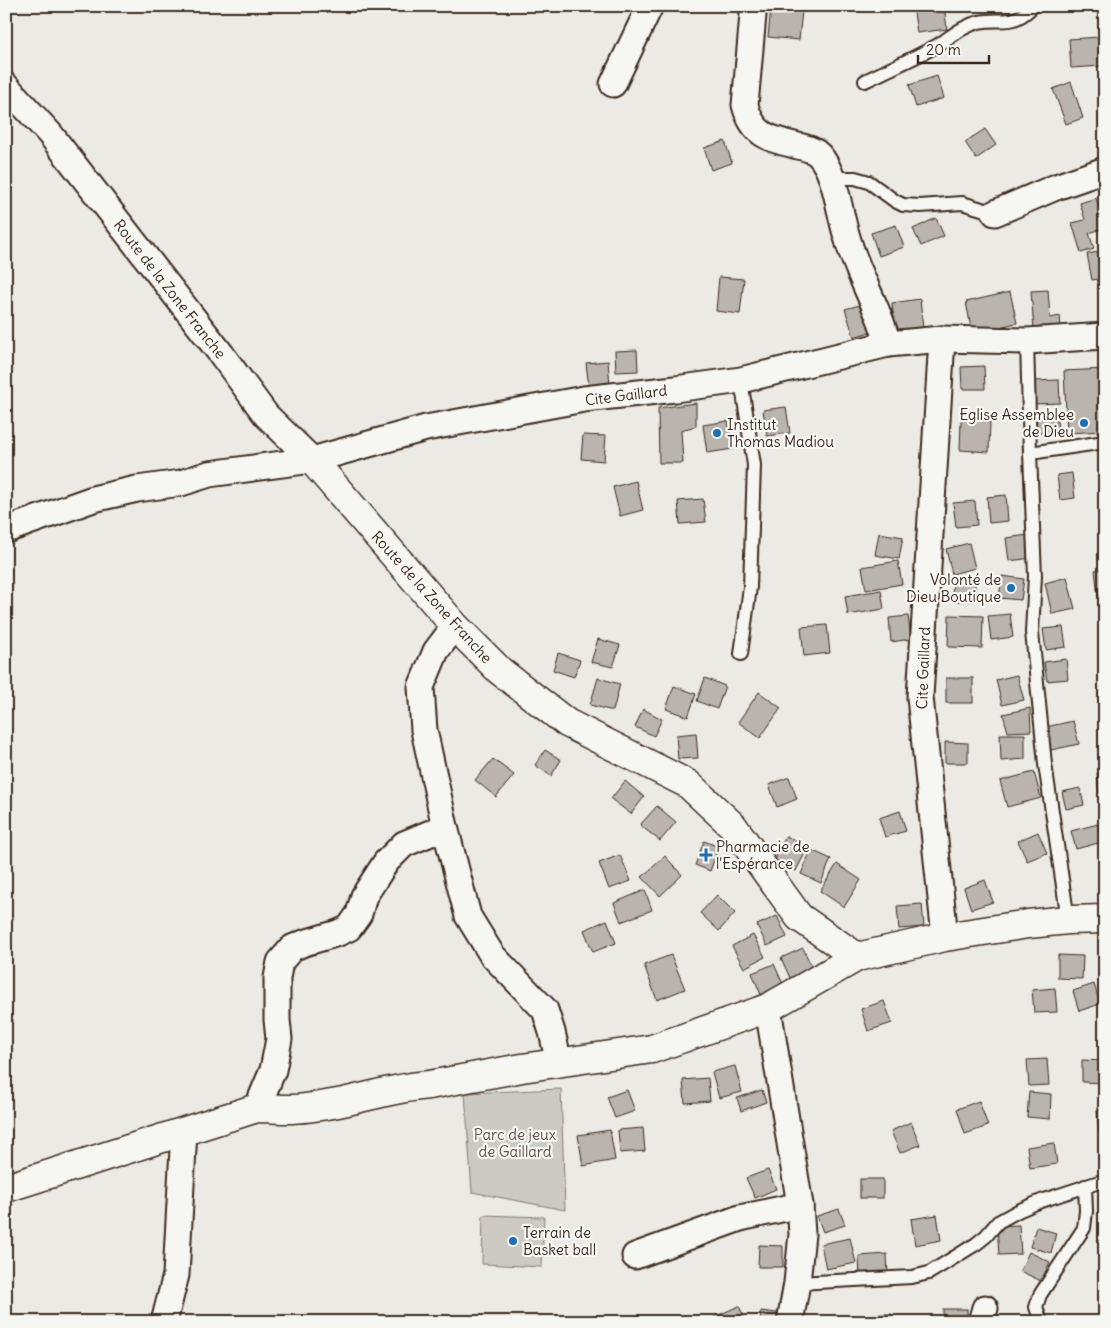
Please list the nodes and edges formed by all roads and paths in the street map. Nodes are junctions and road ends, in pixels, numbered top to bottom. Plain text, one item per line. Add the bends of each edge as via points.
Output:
1 (650, 6) edge
2 (752, 6) edge
3 (1030, 6) edge
4 (865, 81) dead end
5 (613, 84) dead end
6 (6, 86) edge
7 (1105, 170) edge
8 (832, 178) junction
9 (994, 214) joint
10 (1105, 336) edge
11 (942, 339) junction
12 (1027, 341) junction
13 (888, 344) junction
14 (741, 380) junction
15 (1105, 442) edge
16 (1030, 453) junction
17 (312, 460) junction
18 (6, 530) edge
19 (455, 626) junction
20 (741, 654) dead end
21 (445, 826) junction
22 (1105, 919) edge
23 (1068, 920) junction
24 (945, 937) junction
25 (858, 957) junction
26 (768, 1008) junction
27 (559, 1063) junction
28 (257, 1108) junction
29 (184, 1131) junction
30 (1105, 1180) edge
31 (1085, 1186) junction
32 (6, 1188) edge
33 (800, 1205) junction
34 (635, 1256) dead end
35 (797, 1283) junction
36 (164, 1322) edge
37 (790, 1322) edge
38 (1041, 1322) edge

1 - 5 street
2 - 8 street via 744,105 748,118 759,132 818,154
3 - 4 lane via 1020,18 1011,21 966,26 938,45
6 - 17 street, Route de la Zone Franche via 50,134 266,415
7 - 9 street
8 - 9 lane via 869,182 903,205 962,203
8 - 13 street via 847,238
10 - 12 street, Cite Gaillard
11 - 12 street, Cite Gaillard
11 - 13 street, Cite Gaillard
11 - 24 street, Cite Gaillard via 920,697
12 - 16 lane
13 - 14 street, Cite Gaillard
14 - 17 street, Cite Gaillard via 584,399 426,428
14 - 20 lane via 754,465 750,587
15 - 16 lane
16 - 23 lane via 1035,576 1032,632 1045,764
17 - 18 street, Cite Gaillard via 209,474 181,483 102,497
17 - 19 street, Route de la Zone Franche
19 - 21 street via 436,651 421,687 424,730
19 - 25 street, Route de la Zone Franche via 500,671 567,723 688,784 733,826 799,917
21 - 27 street via 468,916 492,955 545,1010
21 - 28 street via 404,844 386,862 364,896 359,914 349,928 292,948 280,962 277,978 279,1040 272,1070
22 - 23 street
23 - 24 street
24 - 25 street
25 - 26 street
26 - 27 street via 652,1049
26 - 33 street
27 - 28 street via 414,1086 315,1106
28 - 29 street
29 - 32 street
29 - 36 street via 176,1275
30 - 31 lane
31 - 35 lane via 1040,1201 998,1222 976,1244 929,1273 912,1277
31 - 38 lane via 1084,1228 1040,1295 1036,1306
33 - 34 street via 740,1218
33 - 35 street via 802,1234
35 - 37 street

